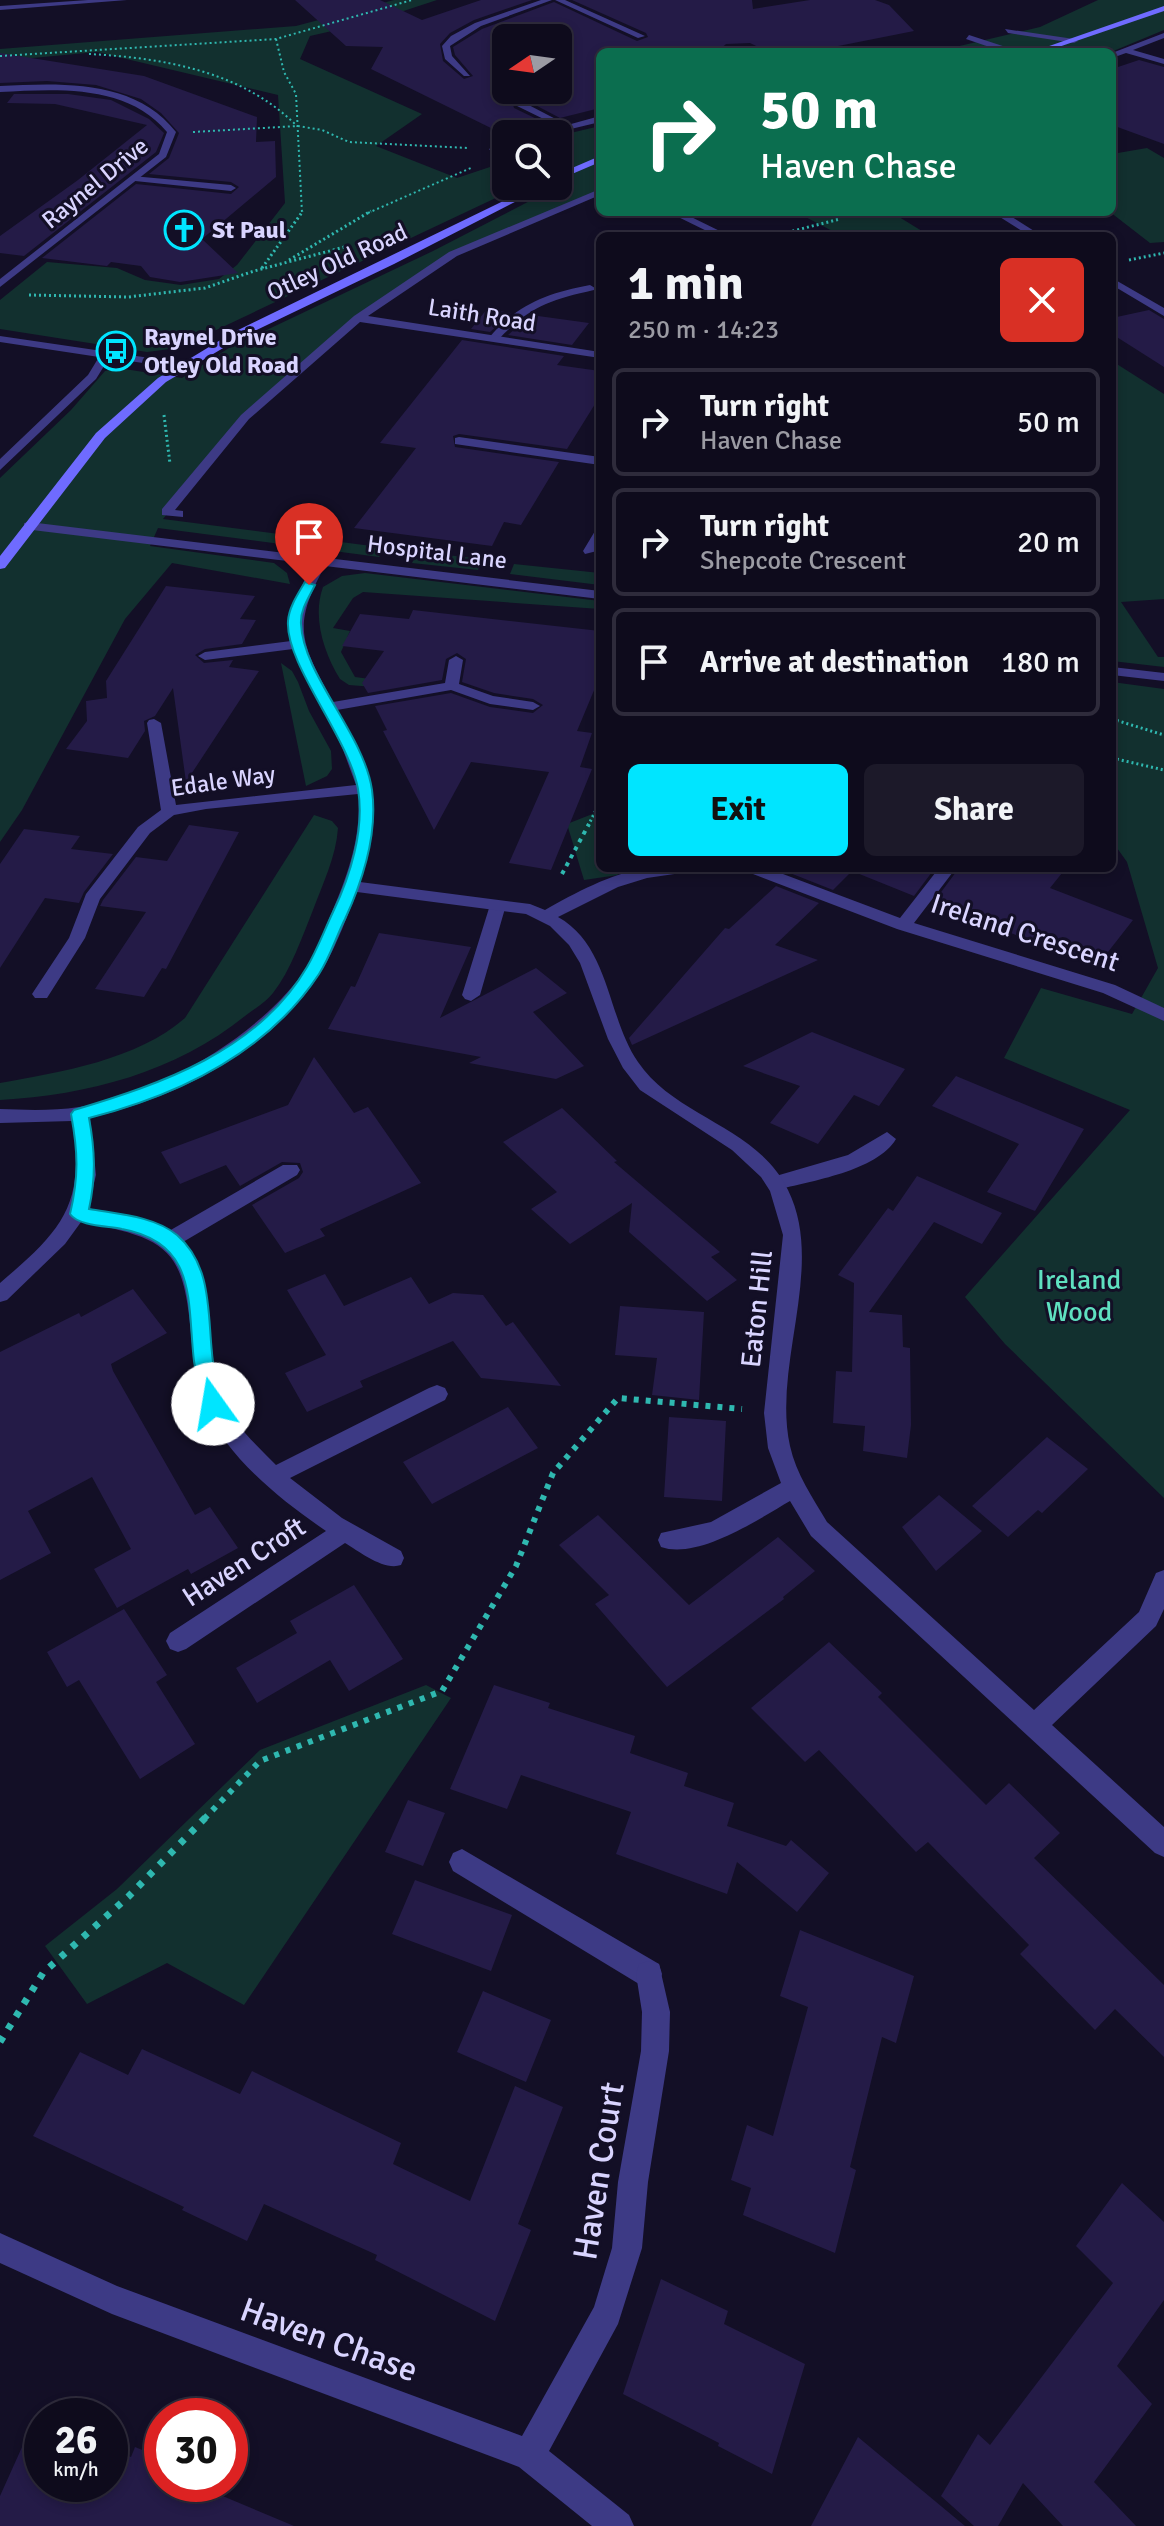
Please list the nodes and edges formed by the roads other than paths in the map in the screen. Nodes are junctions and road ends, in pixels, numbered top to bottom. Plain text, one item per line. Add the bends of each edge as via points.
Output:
1 (123, 0) edge
2 (548, 0) edge
3 (559, 0) edge
4 (0, 8) edge
5 (1164, 8) edge
6 (1008, 31) dead end
7 (1164, 35) edge
8 (641, 36) dead end
9 (969, 37) dead end
10 (1074, 41) junction
11 (1001, 48) edge
12 (1050, 48) edge
13 (1126, 51) junction
14 (1116, 55) edge
15 (1164, 62) edge
16 (467, 74) dead end
17 (0, 89) edge
18 (520, 104) edge
19 (553, 120) edge
20 (596, 120) edge
21 (572, 126) edge
22 (596, 161) edge
23 (572, 171) edge
24 (135, 178) junction
25 (231, 188) dead end
26 (596, 194) edge
27 (513, 200) edge
28 (682, 216) edge
29 (1004, 216) edge
30 (716, 232) edge
31 (1030, 232) edge
32 (580, 280) dead end
33 (1116, 283) edge
34 (0, 284) edge
35 (590, 288) junction
36 (596, 294) edge
37 (1164, 313) edge
38 (358, 318) junction
39 (0, 339) edge
40 (493, 339) junction
41 (596, 354) edge
42 (105, 356) junction
43 (184, 366) junction
44 (459, 441) dead end
45 (596, 460) edge
46 (0, 466) edge
47 (179, 514) dead end
48 (29, 526) junction
49 (596, 541) edge
50 (590, 551) dead end
51 (321, 560) junction
52 (0, 565) edge
53 (596, 594) edge
54 (299, 644) junction
55 (205, 656) dead end
56 (456, 660) dead end
57 (1116, 671) edge
58 (1164, 677) edge
59 (452, 686) junction
60 (533, 706) dead end
61 (331, 707) junction
62 (154, 723) dead end
63 (365, 789) junction
64 (169, 811) junction
65 (646, 872) edge
66 (763, 872) edge
67 (945, 872) edge
68 (352, 886) junction
69 (498, 905) junction
70 (548, 915) junction
71 (903, 925) junction
72 (41, 994) dead end
73 (471, 995) dead end
74 (1164, 1015) edge
75 (80, 1114) junction
76 (0, 1116) edge
77 (887, 1139) dead end
78 (290, 1170) dead end
79 (776, 1183) junction
80 (79, 1214) junction
81 (170, 1240) junction
82 (0, 1294) edge
83 (437, 1394) dead end
84 (272, 1477) junction
85 (794, 1487) junction
86 (342, 1533) junction
87 (669, 1540) dead end
88 (393, 1558) dead end
89 (1164, 1580) edge
90 (178, 1641) dead end
91 (1034, 1726) junction
92 (1164, 1844) edge
93 (462, 1862) dead end
94 (0, 2248) edge
95 (529, 2455) junction
96 (618, 2526) edge

1 - 4 street
2 - 16 street via 450,41 448,57
3 - 8 street
5 - 10 street
6 - 10 street
7 - 13 street
9 - 11 street
10 - 12 street
13 - 14 street
13 - 15 street
17 - 24 street, Raynel Drive via 71,89 124,98 156,112 172,133 163,155
18 - 19 street
20 - 21 street
22 - 23 street
24 - 25 street
24 - 34 street, Raynel Drive
26 - 38 street, Otley Old Road via 453,254
27 - 43 street, Otley Old Road via 242,331
28 - 30 street
29 - 31 street
32 - 35 street
33 - 37 street
35 - 36 street
35 - 40 street via 527,304
38 - 40 street, Laith Road
38 - 47 street, Otley Old Road via 245,417 166,512
39 - 42 street
40 - 41 street, Laith Road
42 - 43 street
42 - 46 street via 92,377
43 - 48 street, Otley Old Road via 139,398 83,457
44 - 45 street
48 - 51 street, Hospital Lane
48 - 52 street, Otley Old Road
49 - 50 street
51 - 53 street, Hospital Lane
51 - 54 street via 297,610
54 - 55 street
54 - 61 street
56 - 59 street
57 - 58 street
59 - 60 street via 490,700
59 - 61 street
61 - 63 street
62 - 64 street
63 - 64 street, Edale Way
63 - 68 street via 365,831
64 - 72 street, Edale Way via 144,830 92,898 77,938
65 - 70 street via 617,880
66 - 71 street, Ireland Crescent
67 - 71 street
68 - 69 street, Eaton Hill
68 - 75 street via 313,971 268,1025 230,1055 116,1105
69 - 70 street, Eaton Hill
69 - 73 street
70 - 79 street, Eaton Hill via 577,941 594,972 626,1061 647,1087 740,1147
71 - 74 street, Ireland Crescent via 1109,989
75 - 76 street
75 - 80 street via 87,1181
77 - 79 street via 870,1154
78 - 81 street
79 - 85 street, Eaton Hill via 793,1235 775,1413 779,1448
80 - 81 street via 141,1225
80 - 82 street
81 - 84 street, Haven Croft via 192,1269 198,1291 213,1404
83 - 84 street, Haven Croft
84 - 86 street, Haven Croft
85 - 87 street via 709,1534
85 - 91 street, Eaton Hill via 819,1529
86 - 88 street, Haven Croft
86 - 90 street, Haven Croft
89 - 91 street via 1148,1619
91 - 92 street, Eaton Hill
93 - 95 street, Haven Court via 649,1974 656,2012 627,2248 607,2313
94 - 95 street, Haven Chase via 112,2299
95 - 96 street, Haven Chase

